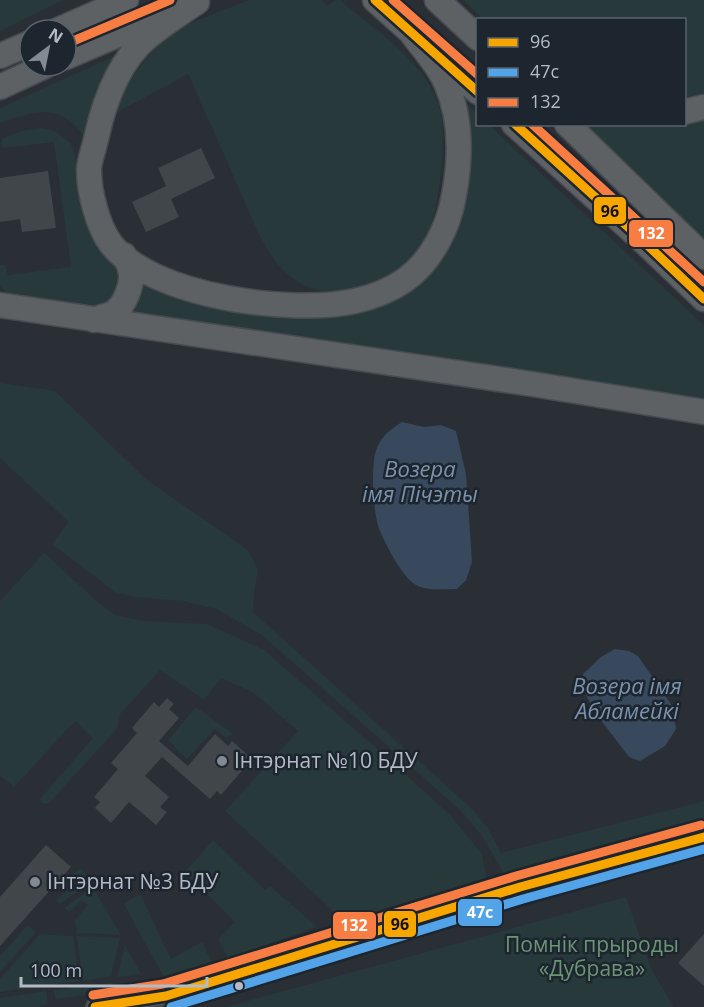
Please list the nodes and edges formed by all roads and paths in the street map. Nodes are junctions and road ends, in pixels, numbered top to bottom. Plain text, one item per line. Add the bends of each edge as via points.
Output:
1 (126, 0) edge
2 (437, 0) edge
3 (199, 1) edge
4 (378, 3) edge
5 (78, 21) edge
6 (410, 31) junction
7 (475, 35) edge
8 (18, 48) edge
9 (78, 52) edge
10 (0, 56) edge
11 (19, 78) edge
12 (0, 87) edge
13 (476, 91) edge
14 (704, 107) edge
15 (686, 112) edge
16 (516, 126) edge
17 (569, 126) edge
18 (124, 255) junction
19 (704, 257) edge
20 (704, 299) edge
21 (0, 305) edge
22 (94, 320) junction
23 (704, 412) edge
24 (704, 837) edge
25 (95, 1007) edge

1 - 5 highway
2 - 7 highway
3 - 9 highway
3 - 18 highway via 147,37 135,50 125,62 101,114 89,170 92,189 103,230
4 - 6 highway
6 - 13 highway
6 - 18 highway via 447,84 457,117 459,159 447,221 426,258 406,279 356,301 283,305 185,288 147,271
8 - 10 highway
11 - 12 highway
14 - 15 highway
16 - 20 highway
17 - 19 highway
18 - 22 highway via 131,277 122,304
21 - 22 highway
22 - 23 highway
24 - 25 street via 520,887 166,996

